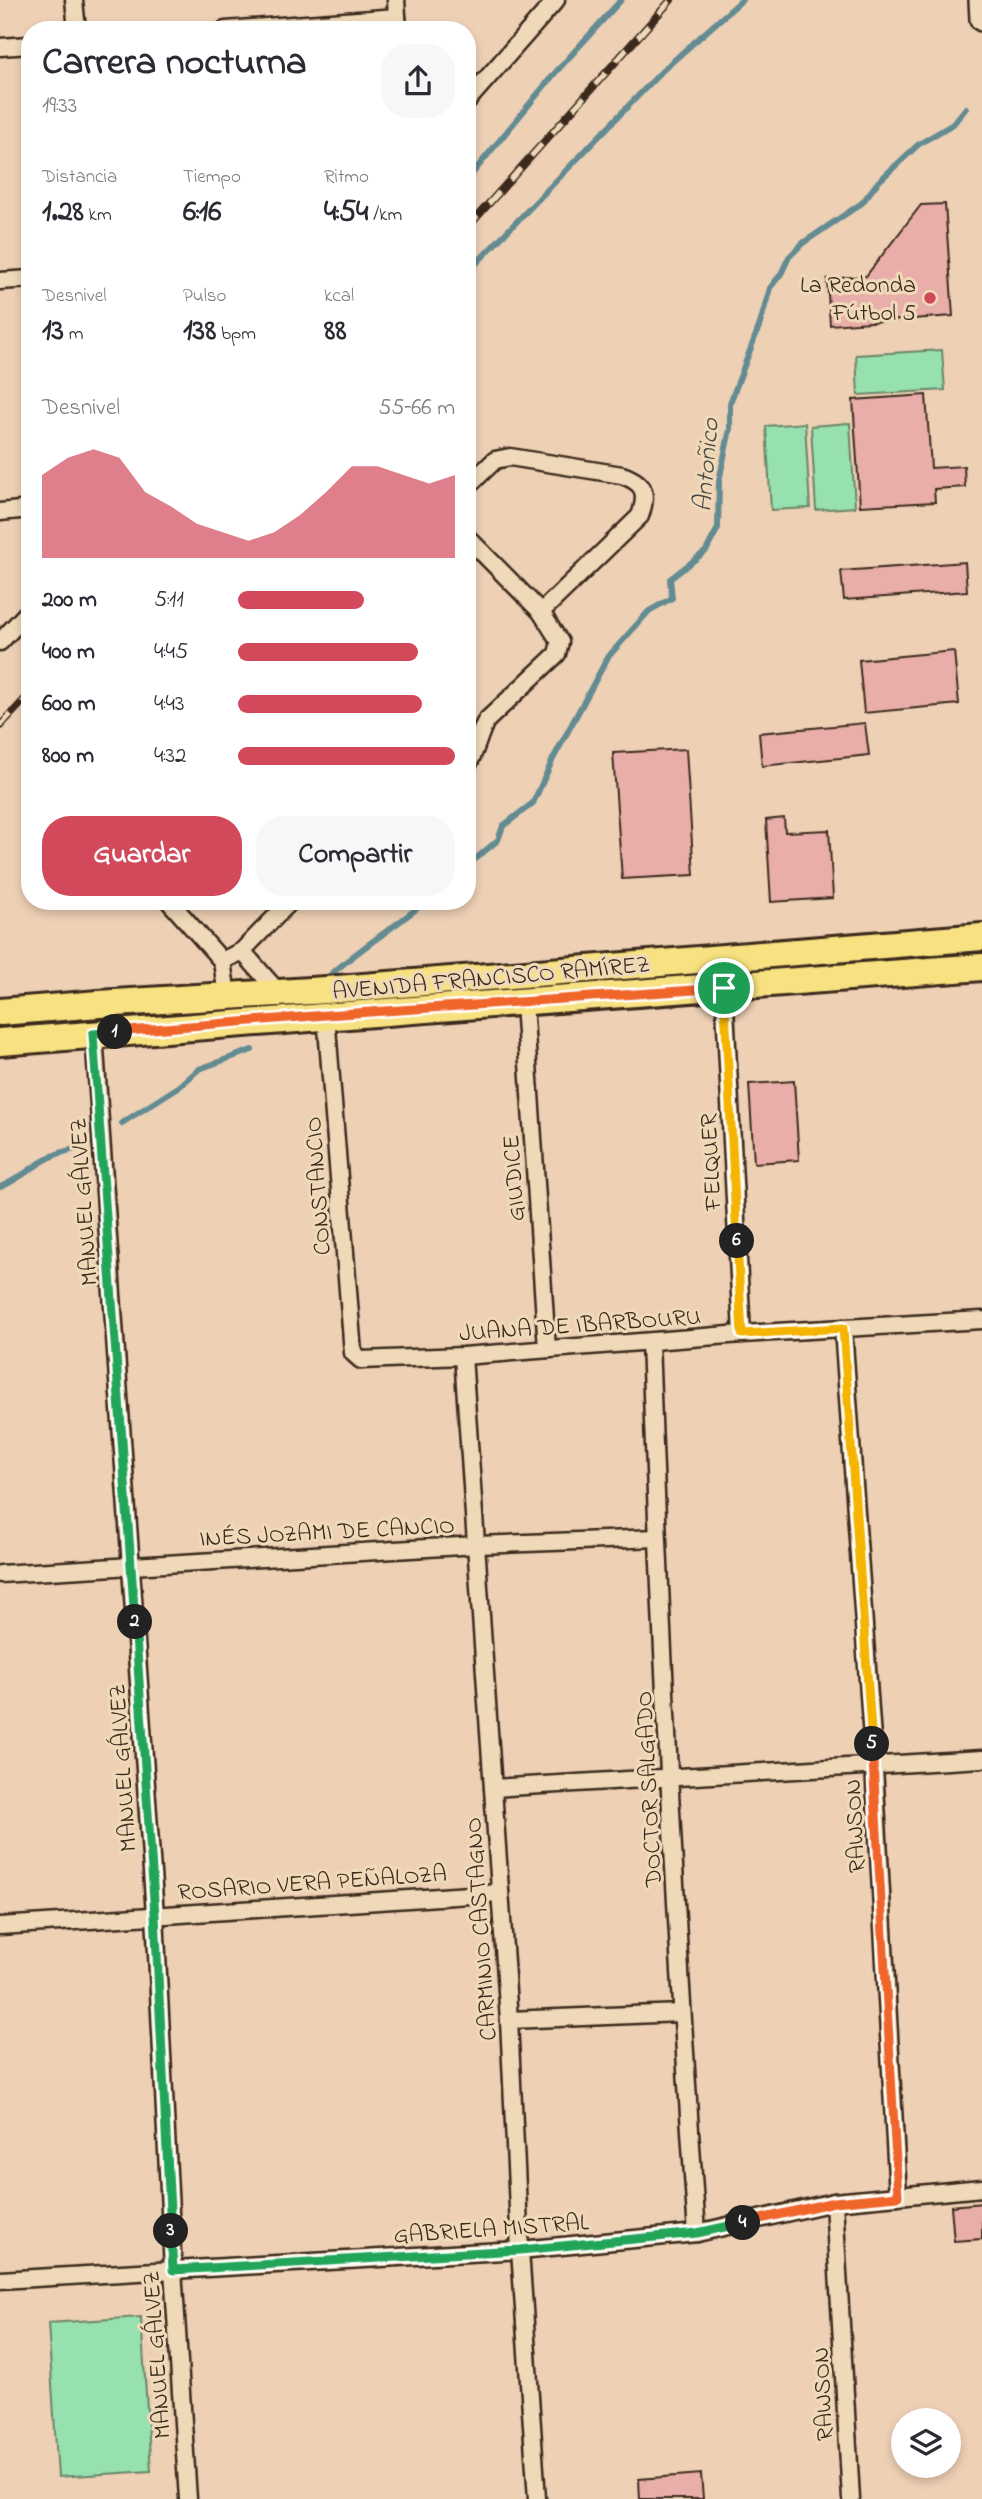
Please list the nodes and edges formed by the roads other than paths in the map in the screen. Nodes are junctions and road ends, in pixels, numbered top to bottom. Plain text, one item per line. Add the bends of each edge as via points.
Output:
1 (74, 0) edge
2 (556, 0) edge
3 (981, 0) edge
4 (397, 15) edge
5 (982, 19) edge
6 (76, 21) edge
7 (328, 21) edge
8 (21, 46) edge
9 (0, 47) edge
10 (476, 91) edge
11 (21, 280) edge
12 (0, 281) edge
13 (476, 478) edge
14 (21, 510) edge
15 (0, 512) edge
16 (476, 546) edge
17 (541, 612) junction
18 (21, 620) edge
19 (0, 642) edge
20 (476, 748) edge
21 (177, 910) edge
22 (282, 910) edge
23 (982, 937) edge
24 (242, 951) junction
25 (222, 961) junction
26 (982, 967) edge
27 (724, 988) junction
28 (279, 993) junction
29 (227, 996) junction
30 (524, 1003) junction
31 (0, 1012) edge
32 (326, 1015) junction
33 (93, 1034) junction
34 (0, 1042) edge
35 (982, 1320) edge
36 (843, 1328) junction
37 (742, 1334) junction
38 (650, 1342) junction
39 (547, 1349) junction
40 (353, 1353) joint
41 (463, 1356) junction
42 (657, 1538) junction
43 (477, 1545) junction
44 (132, 1566) junction
45 (0, 1574) edge
46 (982, 1759) edge
47 (874, 1766) junction
48 (671, 1779) junction
49 (493, 1788) junction
50 (500, 1893) junction
51 (155, 1915) junction
52 (0, 1926) edge
53 (681, 2013) junction
54 (509, 2020) junction
55 (982, 2188) edge
56 (898, 2196) junction
57 (834, 2202) junction
58 (697, 2233) junction
59 (520, 2250) junction
60 (173, 2270) junction
61 (0, 2280) edge
62 (188, 2499) edge
63 (537, 2499) edge
64 (850, 2499) edge

1 - 6 street
2 - 10 street
3 - 5 street
4 - 7 street
8 - 9 street
11 - 12 street
13 - 17 street via 495,460 510,457 622,475 637,480 643,489 640,516
14 - 15 street
16 - 17 street
17 - 20 street via 560,642 557,654 486,721
18 - 19 street
21 - 25 street
22 - 24 street
23 - 28 main road, AVENIDA FRANCISCO RAMÍREZ
24 - 25 street
24 - 28 street
25 - 29 street
26 - 27 main road, AVENIDA FRANCISCO RAMÍREZ
27 - 30 main road, AVENIDA FRANCISCO RAMÍREZ
27 - 37 street, FELQUER
28 - 29 main road, AVENIDA FRANCISCO RAMÍREZ
29 - 31 main road, AVENIDA FRANCISCO RAMÍREZ
30 - 32 main road, AVENIDA FRANCISCO RAMÍREZ
30 - 39 street, GIUDICE
32 - 33 main road, AVENIDA FRANCISCO RAMÍREZ
32 - 40 street, CONSTANCIO
33 - 34 main road, AVENIDA FRANCISCO RAMÍREZ
33 - 44 street, MANUEL GÁLVEZ
35 - 36 street, JUANA DE IBARBOURU
36 - 37 street, JUANA DE IBARBOURU
36 - 47 street, RAWSON
37 - 38 street, JUANA DE IBARBOURU
38 - 39 street, JUANA DE IBARBOURU
38 - 42 street, DOCTOR SALGADO
39 - 41 street, JUANA DE IBARBOURU
40 - 41 street, JUANA DE IBARBOURU via 361,1360
41 - 43 street, CARMINIO CASTAGNO
42 - 43 street, INÉS JOZAMI DE CANCIO
42 - 48 street, DOCTOR SALGADO
43 - 44 street, INÉS JOZAMI DE CANCIO
43 - 49 street, CARMINIO CASTAGNO
44 - 45 street, INÉS JOZAMI DE CANCIO
44 - 51 street, MANUEL GÁLVEZ
46 - 47 street
47 - 48 street
47 - 56 street, RAWSON
48 - 49 street
48 - 53 street, DOCTOR SALGADO
49 - 50 street, CARMINIO CASTAGNO
50 - 51 street, ROSARIO VERA PEÑALOZA
50 - 54 street, CARMINIO CASTAGNO
51 - 52 street, ROSARIO VERA PEÑALOZA
51 - 60 street, MANUEL GÁLVEZ
53 - 54 street
53 - 58 street, DOCTOR SALGADO
54 - 59 street, CARMINIO CASTAGNO
55 - 56 street, GABRIELA MISTRAL
56 - 57 street, GABRIELA MISTRAL
57 - 58 street, GABRIELA MISTRAL
57 - 64 street, RAWSON
58 - 59 street, GABRIELA MISTRAL
59 - 60 street, GABRIELA MISTRAL
59 - 63 street, CARMINIO CASTAGNO
60 - 61 street, GABRIELA MISTRAL
60 - 62 street, MANUEL GÁLVEZ

